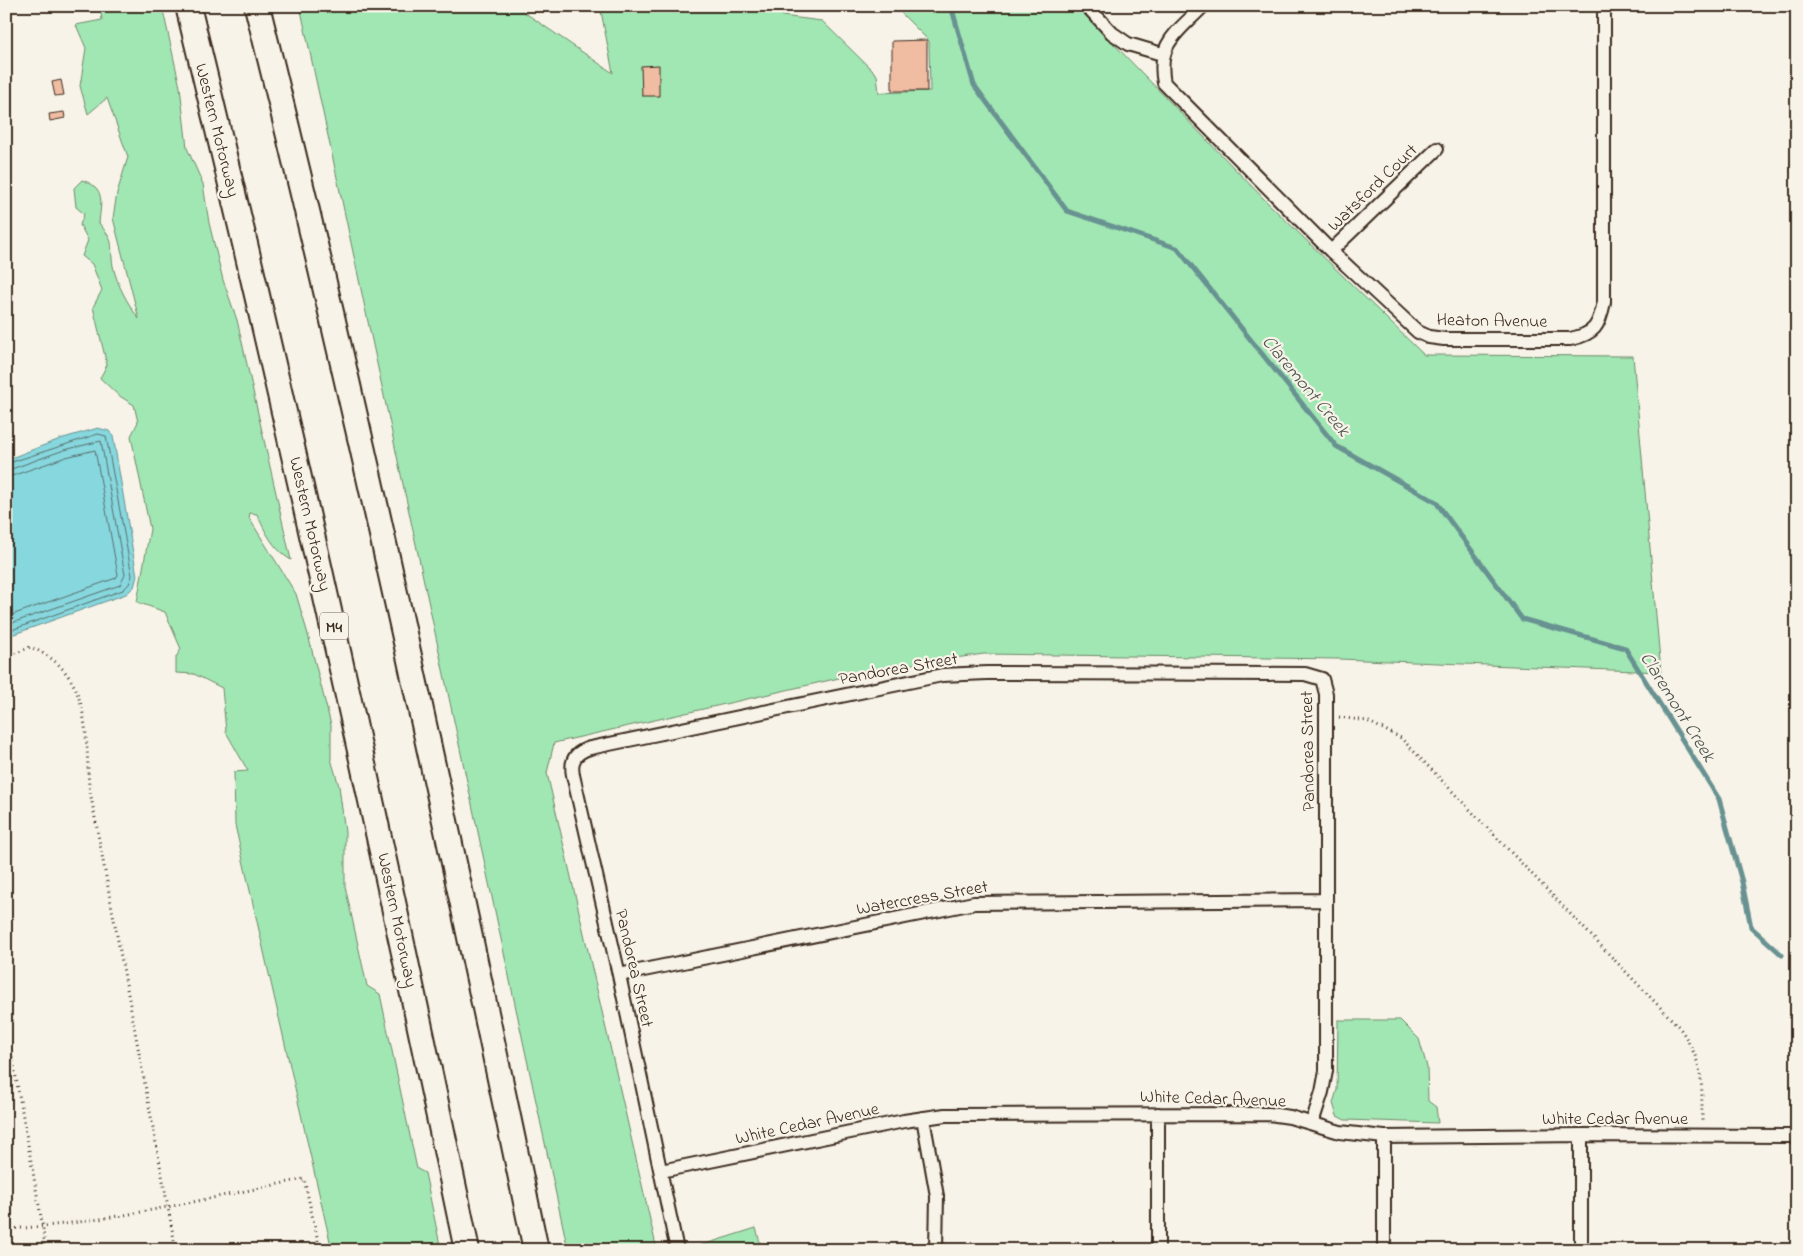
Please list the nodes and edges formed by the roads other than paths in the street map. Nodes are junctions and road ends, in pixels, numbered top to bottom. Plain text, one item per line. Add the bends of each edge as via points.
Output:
1 (188, 6) edge
2 (257, 6) edge
3 (1087, 6) edge
4 (1203, 6) edge
5 (1604, 6) edge
6 (1162, 54) junction
7 (1437, 148) dead end
8 (1331, 251) junction
9 (1326, 900) junction
10 (619, 975) junction
11 (1158, 1114) junction
12 (923, 1118) junction
13 (1312, 1123) junction
14 (1581, 1135) junction
15 (1797, 1136) edge
16 (1384, 1137) junction
17 (661, 1171) junction
18 (467, 1250) edge
19 (536, 1250) edge
20 (678, 1250) edge
21 (936, 1250) edge
22 (1158, 1250) edge
23 (1384, 1250) edge
24 (1581, 1250) edge

1 - 18 highway, Western Motorway / M4 via 362,752
2 - 19 highway via 411,662
3 - 6 street via 1112,33 1128,44
4 - 6 street via 1167,42
5 - 8 street, Heaton Avenue via 1604,302 1595,328 1584,336 1570,339 1429,337 1418,332
6 - 8 street, Heaton Avenue via 1164,83 1172,93
7 - 8 street, Watsford Court
9 - 10 street, Watercress Street via 974,903
9 - 10 street, Pandorea Street via 1326,717 1322,680 1310,674 958,674 583,750 572,762 573,774
9 - 13 street, Pandorea Street via 1326,1071
10 - 17 street, Pandorea Street
11 - 12 street, White Cedar Avenue via 963,1114
11 - 13 street, White Cedar Avenue via 1269,1114
11 - 22 street
12 - 17 street, White Cedar Avenue
12 - 21 street via 936,1196
13 - 16 street, White Cedar Avenue via 1351,1134
14 - 15 street, White Cedar Avenue
14 - 16 street, White Cedar Avenue
14 - 24 street
16 - 23 street
17 - 20 street, Pandorea Street

